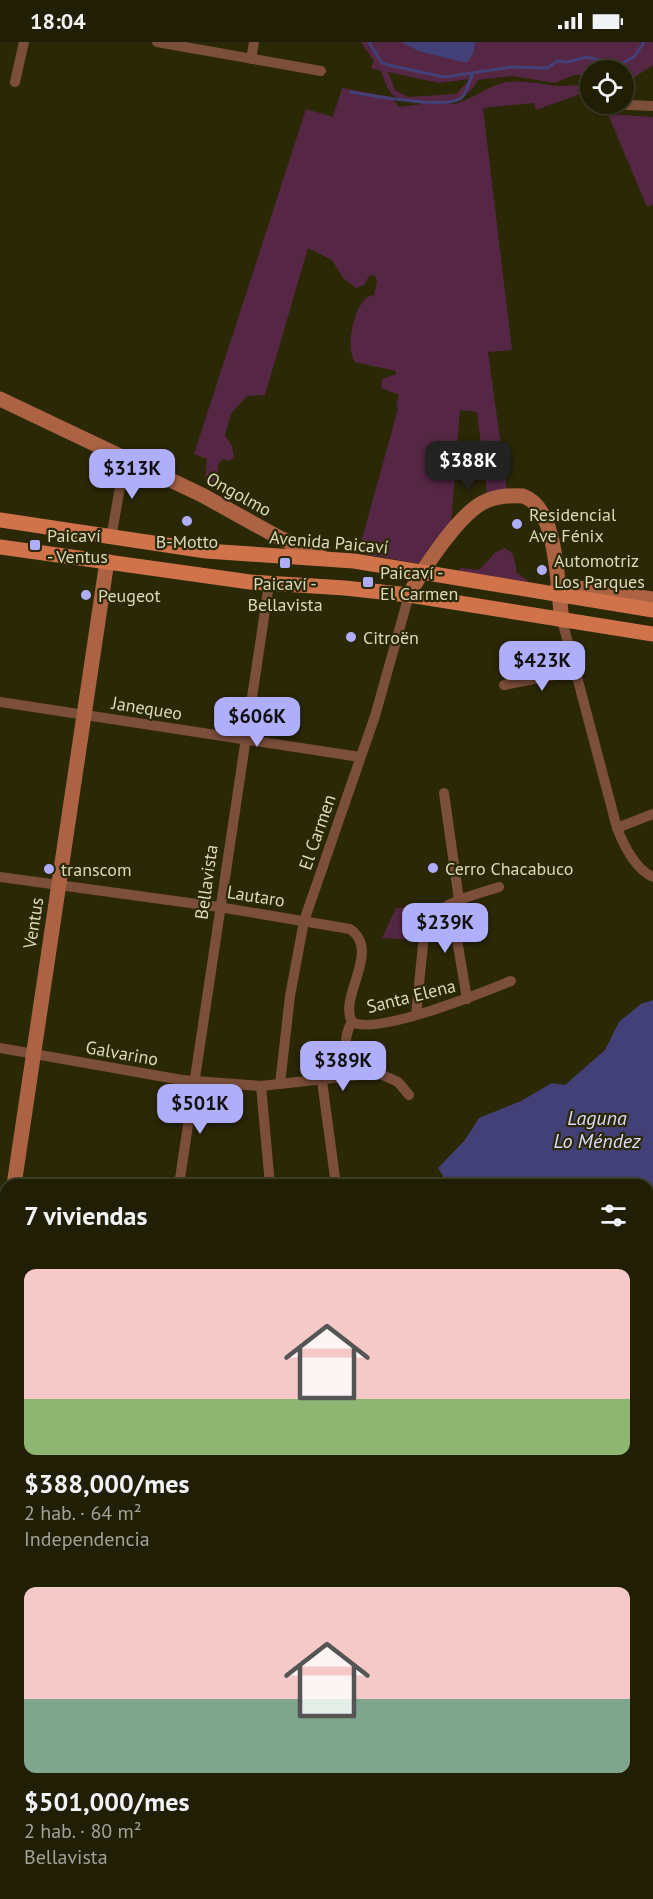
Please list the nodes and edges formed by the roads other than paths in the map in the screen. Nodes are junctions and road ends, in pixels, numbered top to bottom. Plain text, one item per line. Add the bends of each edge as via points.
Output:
1 (24, 42) edge
2 (157, 42) edge
3 (254, 42) edge
4 (251, 59) junction
5 (321, 71) dead end
6 (15, 82) dead end
7 (634, 105) edge
8 (653, 106) edge
9 (0, 399) edge
10 (125, 459) junction
11 (0, 520) edge
12 (111, 537) junction
13 (0, 547) edge
14 (330, 560) junction
15 (107, 561) junction
16 (421, 573) junction
17 (269, 584) junction
18 (558, 590) junction
19 (409, 596) junction
20 (653, 598) edge
21 (653, 610) edge
22 (562, 620) junction
23 (653, 634) edge
24 (575, 671) junction
25 (504, 685) dead end
26 (0, 702) edge
27 (84, 715) junction
28 (244, 740) junction
29 (360, 757) junction
30 (444, 793) dead end
31 (653, 814) edge
32 (617, 828) junction
33 (0, 877) edge
34 (653, 877) edge
35 (58, 885) junction
36 (499, 887) dead end
37 (455, 902) junction
38 (219, 907) junction
39 (304, 921) junction
40 (511, 981) dead end
41 (467, 999) junction
42 (416, 1015) junction
43 (352, 1022) junction
44 (0, 1048) edge
45 (33, 1053) junction
46 (339, 1078) junction
47 (193, 1081) junction
48 (322, 1081) junction
49 (280, 1084) junction
50 (261, 1086) junction
51 (409, 1095) dead end
52 (15, 1179) edge
53 (180, 1179) edge
54 (269, 1179) edge
55 (335, 1179) edge

1 - 6 street
2 - 4 street
3 - 4 street
4 - 5 street
7 - 8 street
9 - 10 street, Ongolmo
10 - 12 street
10 - 14 street, Ongolmo
11 - 12 main road, Avenida Paicaví
12 - 14 main road, Avenida Paicaví via 223,553
13 - 15 main road
14 - 16 main road, Avenida Paicaví
15 - 17 main road
15 - 27 street, Ventus
16 - 18 main road, Avenida Paicaví
16 - 18 street via 477,506 498,497 523,496 540,509 546,521
16 - 19 street
17 - 19 main road
17 - 28 street, Bellavista
18 - 20 street, Avenida Paicaví
18 - 21 main road, Avenida Paicaví
18 - 22 street
19 - 22 main road
19 - 29 street, El Carmen
22 - 23 main road
22 - 24 street
24 - 25 street
24 - 32 street
26 - 27 street, Janequeo
27 - 28 street, Janequeo
27 - 35 street, Ventus
28 - 29 street, Janequeo
28 - 38 street, Bellavista
29 - 39 street, El Carmen
30 - 37 street
31 - 32 street
32 - 34 street via 629,854
33 - 35 street, Lautaro
35 - 38 street, Lautaro
35 - 45 street, Ventus
36 - 37 street
37 - 41 street
37 - 42 street via 430,916 425,924
38 - 39 street, Lautaro
38 - 47 street, Bellavista
39 - 43 street, Lautaro via 345,927 360,940 362,953 350,1012
39 - 49 street, El Carmen
40 - 41 street, Santa Elena
41 - 42 street, Santa Elena
42 - 43 street, Santa Elena via 365,1026
43 - 46 street, Lautaro
44 - 45 street, Galvarino
45 - 47 street, Galvarino
45 - 52 street, Ventus
46 - 48 street, Galvarino
46 - 51 street, Galvarino via 385,1075
47 - 50 street, Galvarino
47 - 53 street, Bellavista
48 - 49 street, Galvarino
48 - 55 street
49 - 50 street, Galvarino
50 - 54 street

